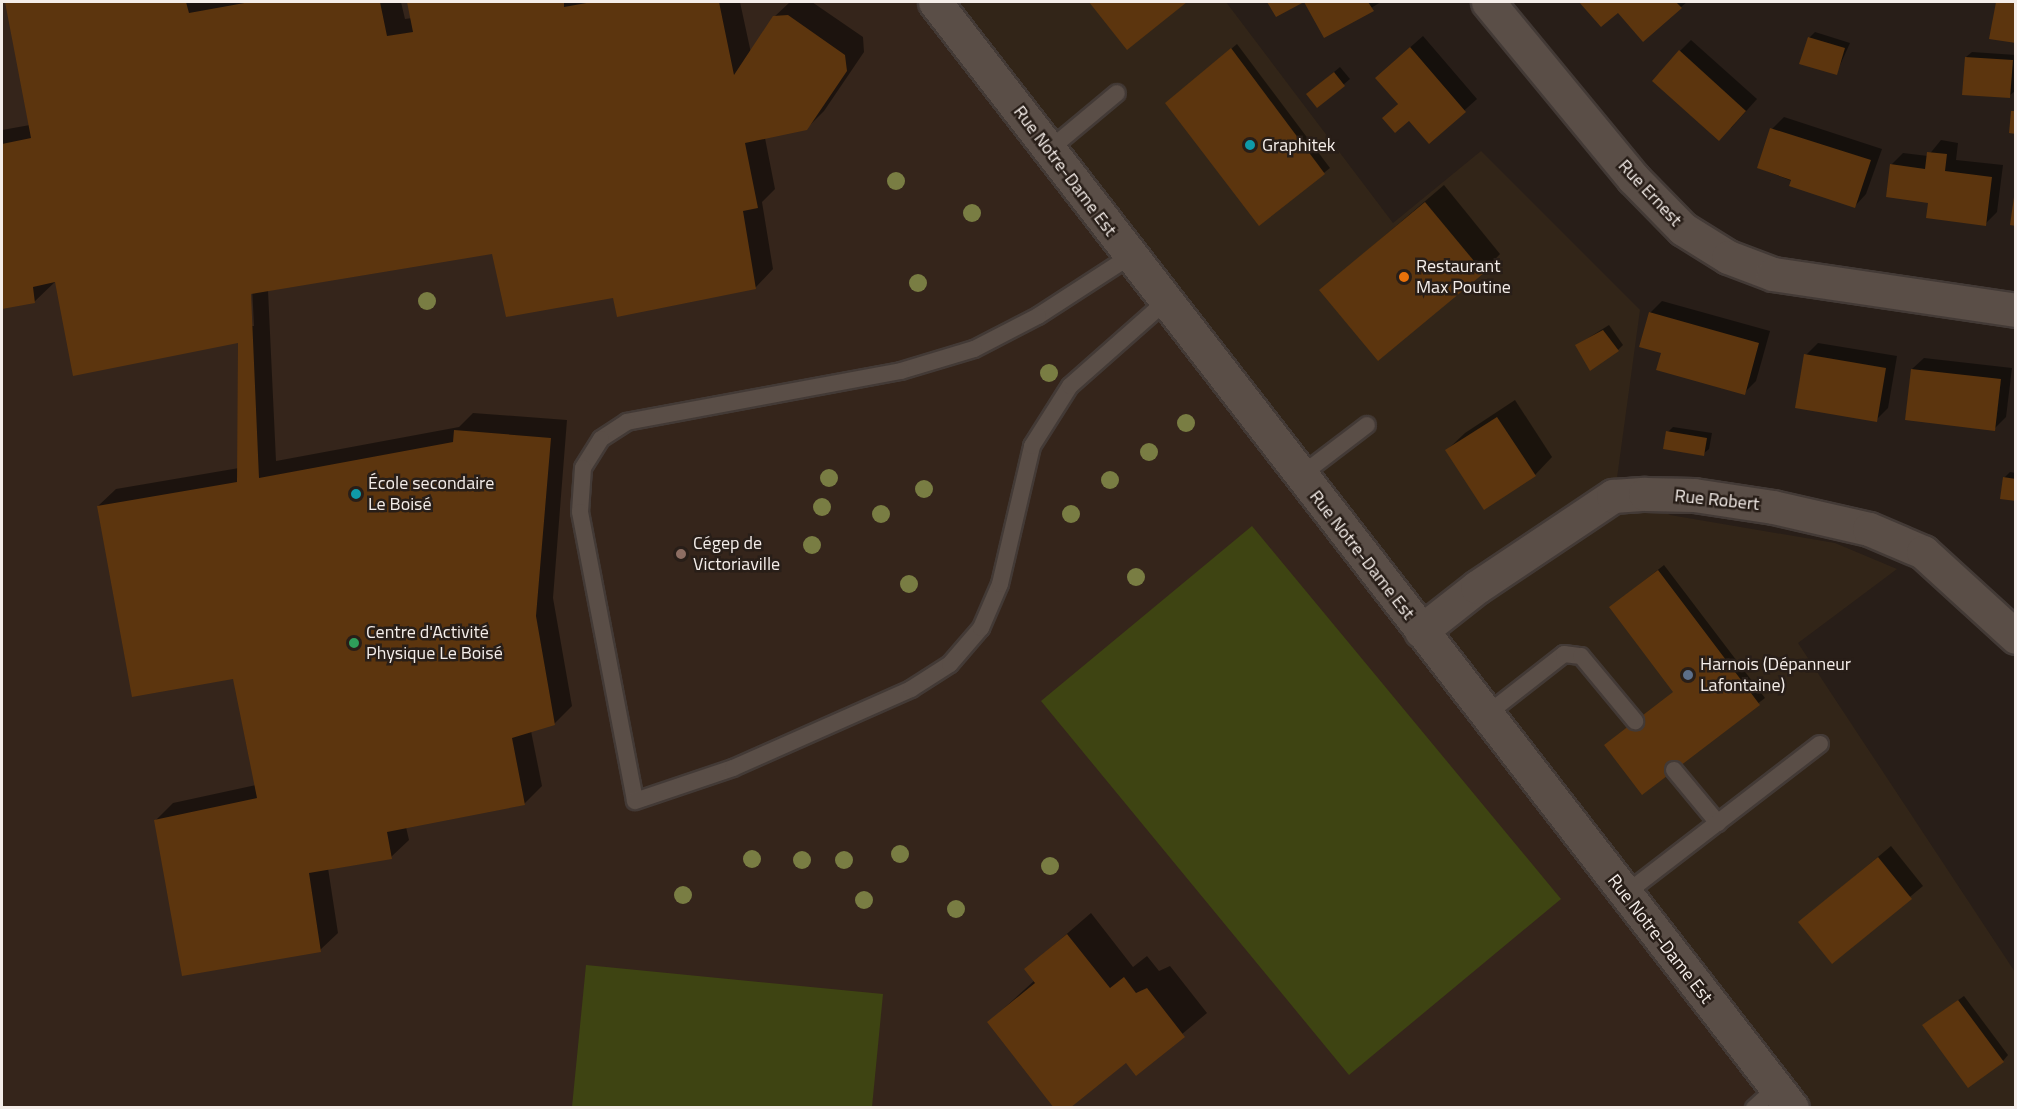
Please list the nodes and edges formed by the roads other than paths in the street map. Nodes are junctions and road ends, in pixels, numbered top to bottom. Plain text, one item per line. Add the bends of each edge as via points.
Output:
1 (935, 2) edge
2 (1488, 2) edge
3 (1117, 93) dead end
4 (1050, 149) junction
5 (1129, 257) junction
6 (1166, 300) junction
7 (2016, 310) edge
8 (1367, 424) dead end
9 (1300, 476) junction
10 (1421, 631) junction
11 (2016, 638) edge
12 (1486, 715) junction
13 (1635, 721) dead end
14 (1820, 744) dead end
15 (1674, 770) dead end
16 (1718, 823) junction
17 (1625, 894) junction
18 (1774, 1101) edge

1 - 4 street, Rue Notre-Dame Est
2 - 7 street, Rue Ernest via 1633,178 1683,229 1728,257 1773,274
3 - 4 lane
4 - 5 street, Rue Notre-Dame Est
5 - 6 street, Rue Notre-Dame Est
5 - 6 lane via 1038,316 974,349 901,371 627,422 601,439 583,468 580,512 635,801 733,768 911,688 950,664 981,628 1000,584 1032,446 1070,386
6 - 9 street, Rue Notre-Dame Est
8 - 9 lane
9 - 10 street, Rue Notre-Dame Est
10 - 11 street, Rue Robert via 1477,587 1613,496 1645,494 1694,495 1773,507 1869,529 1923,552
10 - 12 street, Rue Notre-Dame Est
12 - 13 lane via 1564,654 1581,656
12 - 17 street, Rue Notre-Dame Est
14 - 16 lane
15 - 16 lane
16 - 17 lane
17 - 18 street, Rue Notre-Dame Est

